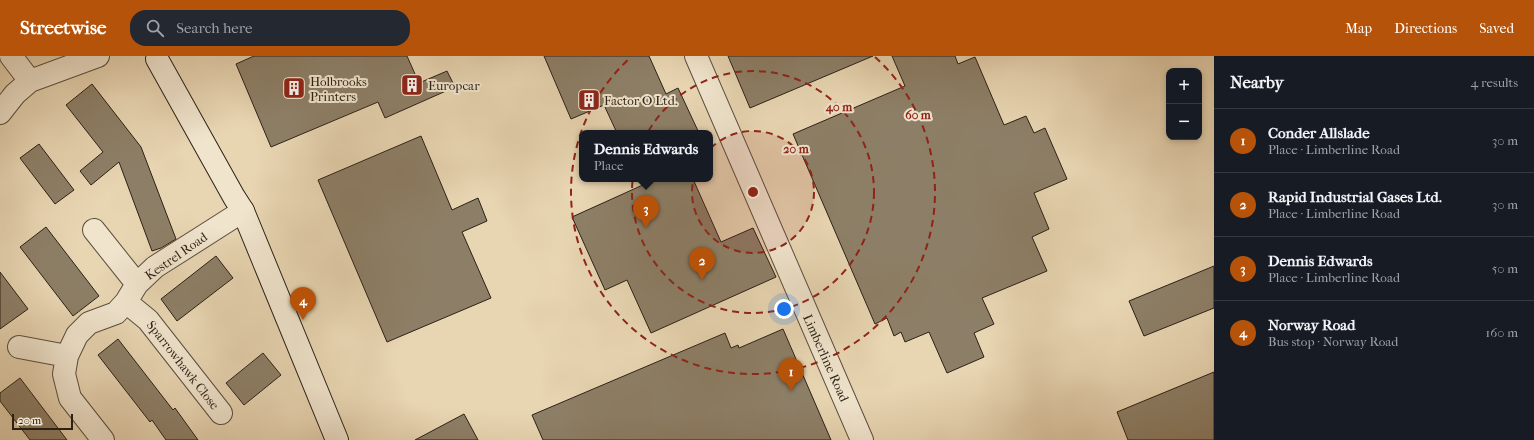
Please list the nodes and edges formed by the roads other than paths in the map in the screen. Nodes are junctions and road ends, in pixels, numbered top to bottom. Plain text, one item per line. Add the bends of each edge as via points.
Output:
1 (11, 56) edge
2 (98, 56) edge
3 (696, 56) edge
4 (154, 57) edge
5 (30, 81) junction
6 (0, 113) edge
7 (244, 211) junction
8 (94, 230) dead end
9 (137, 284) junction
10 (126, 302) junction
11 (19, 347) dead end
12 (66, 356) junction
13 (221, 413) dead end
14 (103, 440) edge
15 (337, 440) edge
16 (862, 440) edge

1 - 5 street
2 - 5 street
3 - 16 street, Limberline Road
4 - 7 street
5 - 6 street via 15,94
7 - 9 street, Kestrel Road via 155,267
7 - 15 street
8 - 9 street
9 - 10 street, Kestrel Road
10 - 12 street, Kestrel Road via 116,313 89,323 77,335
10 - 13 street, Sparrowhawk Close via 148,320
11 - 12 street
12 - 14 street, Kestrel Road via 64,374 70,398

